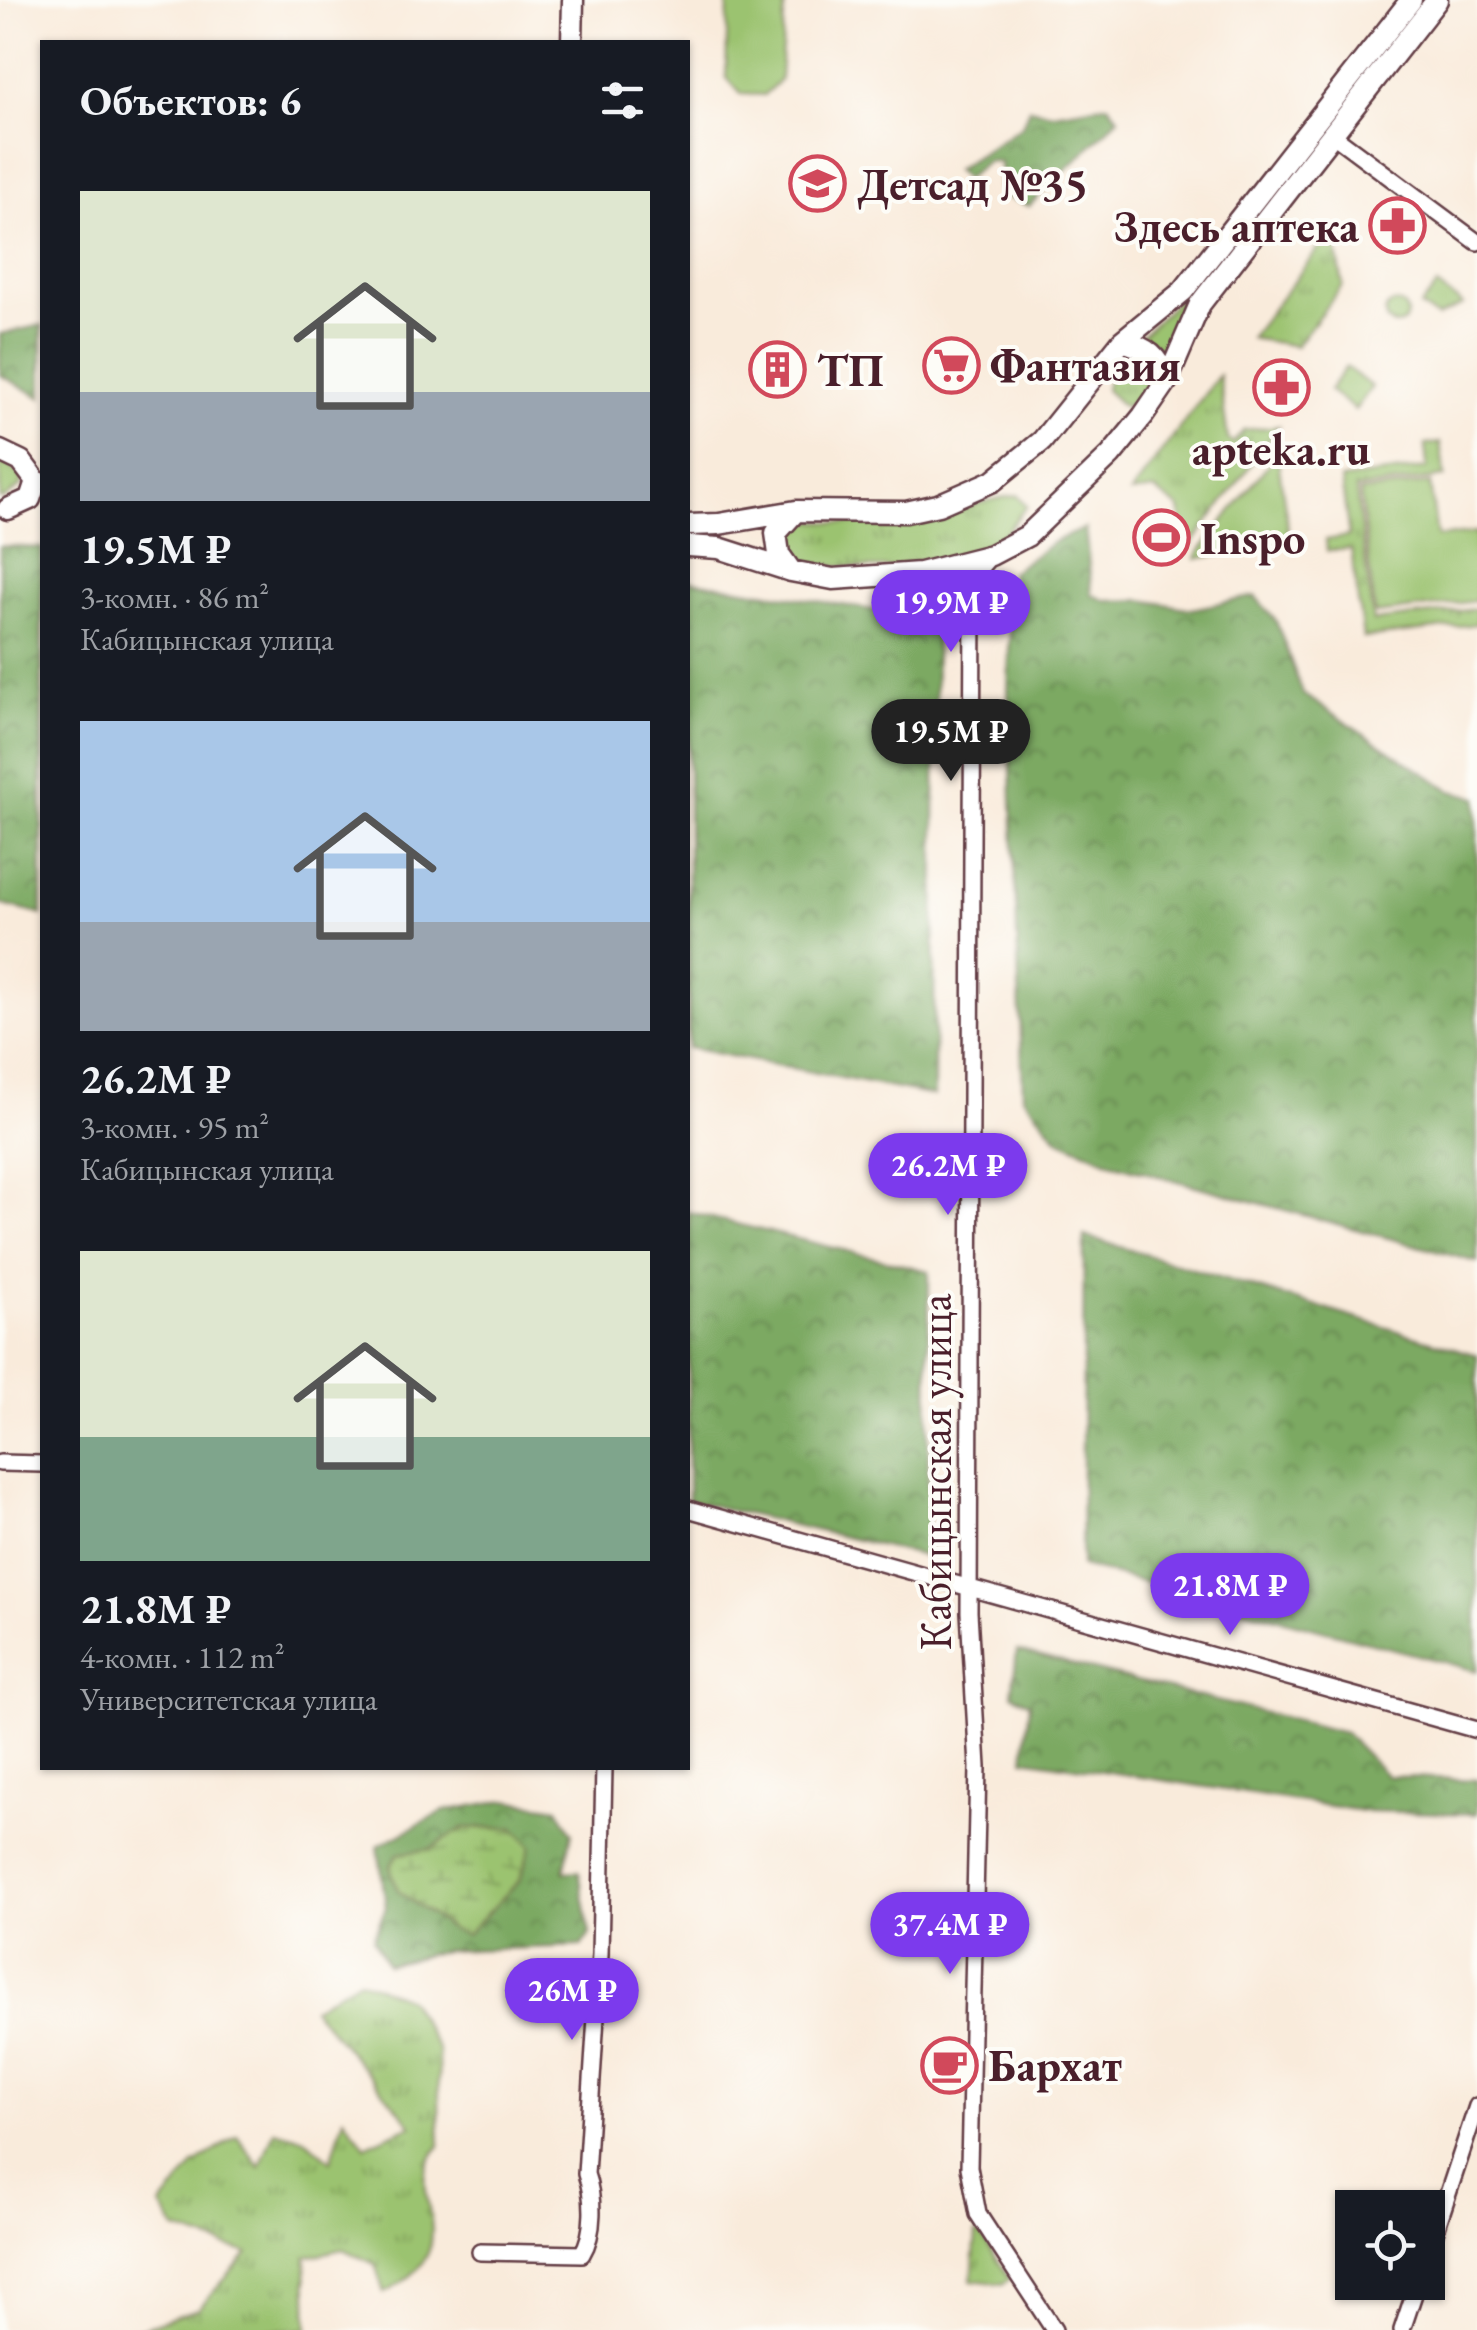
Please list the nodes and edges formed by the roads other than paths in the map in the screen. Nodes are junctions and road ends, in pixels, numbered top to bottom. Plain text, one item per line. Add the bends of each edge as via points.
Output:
1 (573, 0) edge
2 (1411, 0) edge
3 (1438, 0) edge
4 (572, 40) edge
5 (1348, 80) junction
6 (1367, 93) junction
7 (1333, 135) junction
8 (1477, 242) edge
9 (1122, 341) junction
10 (1168, 381) junction
11 (0, 450) edge
12 (21, 461) junction
13 (40, 469) edge
14 (4, 509) edge
15 (796, 510) junction
16 (40, 511) edge
17 (690, 525) edge
18 (690, 546) edge
19 (991, 555) junction
20 (952, 566) junction
21 (791, 571) junction
22 (973, 590) junction
23 (0, 1463) edge
24 (40, 1464) edge
25 (690, 1510) edge
26 (971, 1590) junction
27 (1477, 1730) edge
28 (604, 1770) edge
29 (1477, 2106) edge
30 (1445, 2203) edge
31 (480, 2252) dead end
32 (1412, 2300) edge
33 (1054, 2330) edge
34 (1402, 2330) edge

1 - 4 main road
2 - 5 main road
3 - 6 main road
5 - 6 main road
5 - 9 main road via 1183,291
6 - 7 main road
7 - 8 street
7 - 10 main road via 1200,304
9 - 10 main road via 1158,358
9 - 15 main road via 1042,442 993,481 938,506 906,512
10 - 19 main road via 1061,506 1027,536
11 - 12 main road
12 - 13 main road
12 - 14 main road via 34,473 36,490
14 - 16 main road
15 - 17 main road
15 - 21 main road via 776,533
18 - 21 main road via 719,548
19 - 20 main road
19 - 22 street
20 - 21 main road via 833,579
20 - 22 street
22 - 26 street, Кабицынская улица
23 - 24 street
25 - 26 street
26 - 27 street
26 - 33 street, Кабицынская улица via 978,1767 972,2194 978,2214
28 - 31 street via 588,2244 582,2254
29 - 30 street
32 - 34 street

